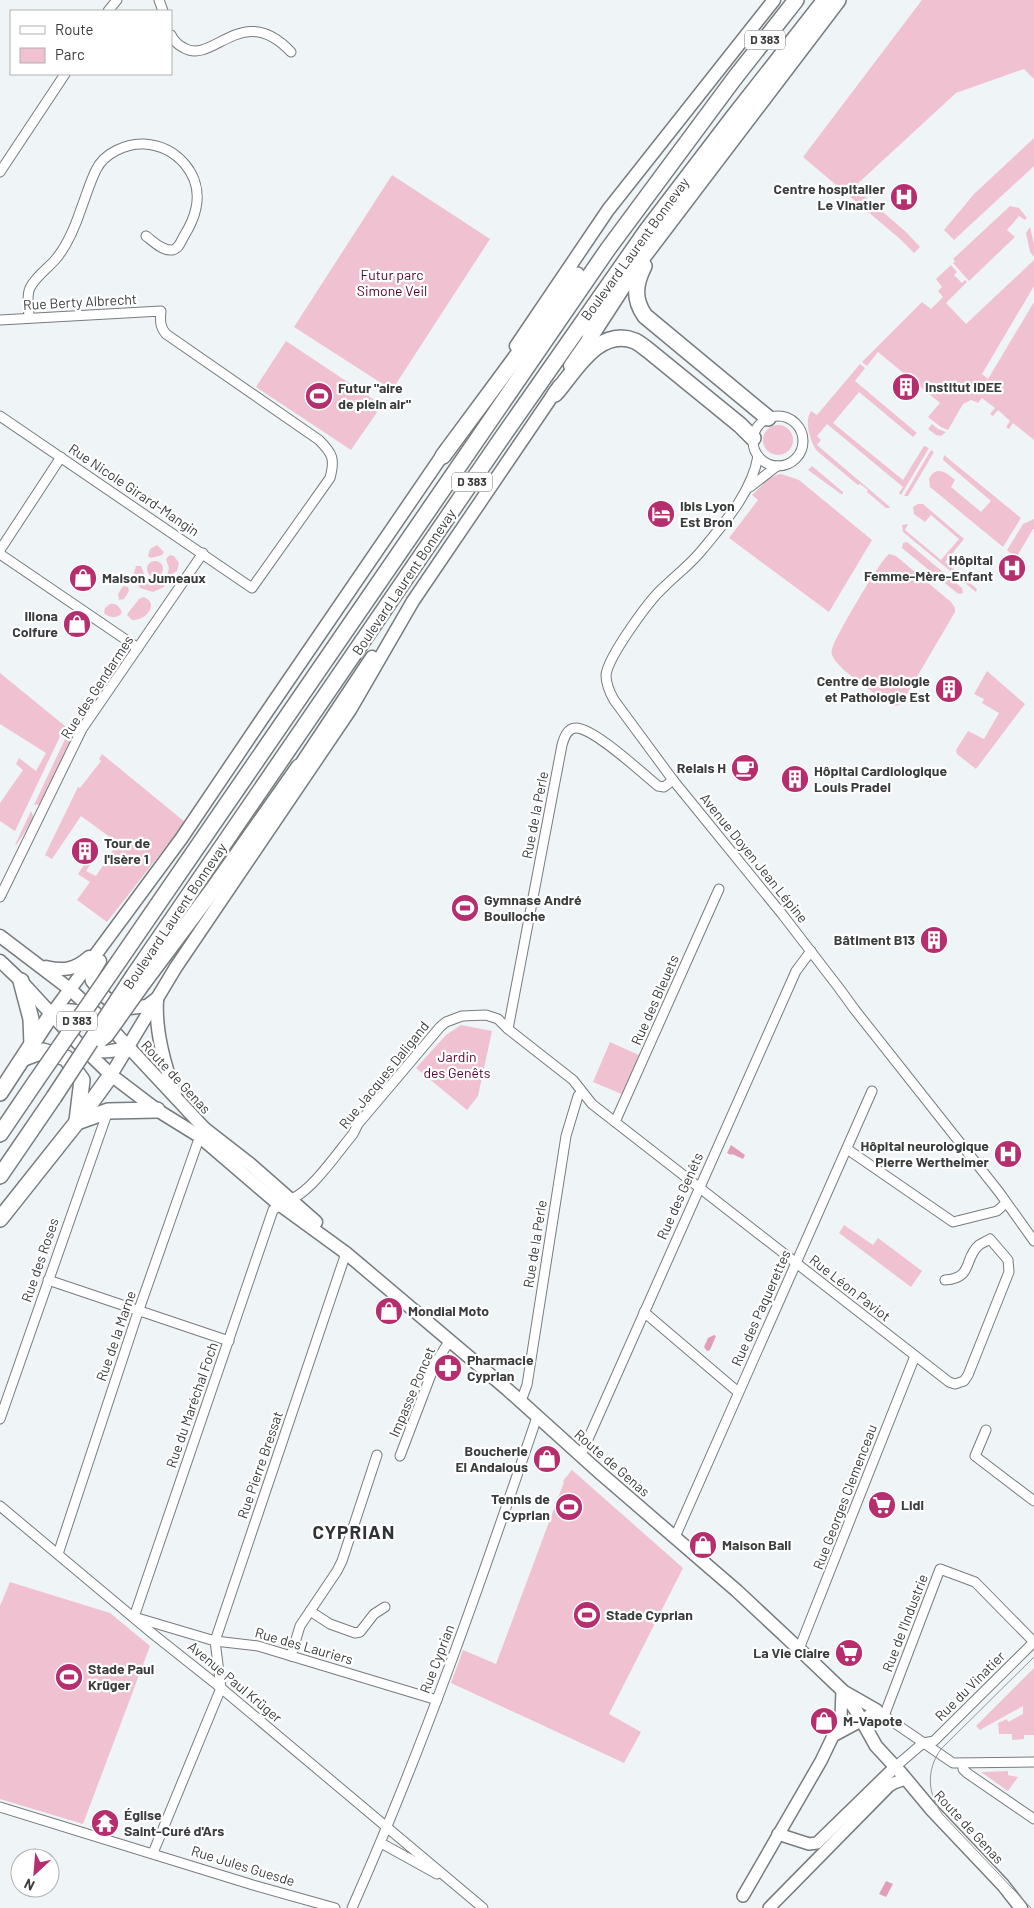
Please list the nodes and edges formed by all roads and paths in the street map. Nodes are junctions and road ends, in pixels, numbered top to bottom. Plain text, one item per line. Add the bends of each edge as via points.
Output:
1 (117, 0) edge
2 (774, 0) edge
3 (796, 0) edge
4 (825, 0) edge
5 (838, 0) edge
6 (109, 10) edge
7 (172, 36) edge
8 (291, 52) dead end
9 (64, 75) edge
10 (734, 79) junction
11 (0, 172) edge
12 (666, 228) junction
13 (146, 236) dead end
14 (29, 318) junction
15 (0, 320) edge
16 (590, 337) joint
17 (555, 394) junction
18 (0, 416) edge
19 (768, 418) junction
20 (753, 438) junction
21 (443, 456) junction
22 (758, 456) junction
23 (61, 457) junction
24 (777, 466) junction
25 (748, 488) junction
26 (0, 552) edge
27 (203, 553) junction
28 (252, 588) joint
29 (413, 601) junction
30 (138, 648) junction
31 (299, 767) joint
32 (673, 780) junction
33 (719, 889) dead end
34 (141, 895) junction
35 (0, 896) edge
36 (0, 936) edge
37 (104, 943) junction
38 (811, 951) junction
39 (0, 961) edge
40 (42, 967) junction
41 (139, 979) junction
42 (21, 981) junction
43 (71, 990) junction
44 (157, 997) junction
45 (52, 1015) junction
46 (107, 1024) junction
47 (508, 1029) junction
48 (32, 1045) junction
49 (81, 1047) junction
50 (128, 1047) junction
51 (24, 1058) junction
52 (111, 1075) junction
53 (872, 1091) dead end
54 (0, 1092) edge
55 (582, 1092) junction
56 (176, 1098) junction
57 (157, 1110) junction
58 (108, 1112) junction
59 (77, 1122) junction
60 (615, 1122) junction
61 (202, 1132) junction
62 (0, 1134) edge
63 (847, 1149) junction
64 (230, 1164) junction
65 (250, 1164) junction
66 (0, 1176) edge
67 (700, 1189) junction
68 (286, 1202) junction
69 (1006, 1203) junction
70 (0, 1220) edge
71 (1034, 1241) edge
72 (346, 1253) junction
73 (796, 1264) junction
74 (48, 1280) junction
75 (945, 1280) dead end
76 (139, 1311) junction
77 (644, 1312) junction
78 (450, 1340) junction
79 (229, 1341) junction
80 (915, 1356) junction
81 (738, 1392) junction
82 (521, 1401) junction
83 (538, 1417) junction
84 (0, 1419) edge
85 (986, 1430) dead end
86 (378, 1455) dead end
87 (580, 1455) junction
88 (400, 1456) dead end
89 (1034, 1501) edge
90 (0, 1506) edge
91 (675, 1537) junction
92 (58, 1554) junction
93 (385, 1607) dead end
94 (310, 1611) junction
95 (134, 1617) junction
96 (216, 1641) junction
97 (1034, 1642) edge
98 (799, 1649) junction
99 (291, 1656) junction
100 (221, 1688) junction
101 (842, 1690) junction
102 (437, 1700) junction
103 (881, 1713) junction
104 (861, 1721) junction
105 (833, 1736) junction
106 (923, 1743) junction
107 (1034, 1762) edge
108 (963, 1764) junction
109 (895, 1767) junction
110 (905, 1779) junction
111 (0, 1807) edge
112 (1034, 1819) edge
113 (387, 1828) junction
114 (781, 1829) junction
115 (381, 1843) junction
116 (826, 1843) junction
117 (153, 1853) junction
118 (450, 1881) junction
119 (743, 1896) dead end
120 (335, 1908) edge
121 (352, 1908) edge
122 (483, 1908) edge
123 (769, 1908) edge
124 (1021, 1908) edge

1 - 6 street
2 - 21 main road via 608,210
3 - 10 highway, Boulevard Laurent Bonnevay / D 383
4 - 41 highway, Boulevard Laurent Bonnevay / D 383 via 647,230 501,439
5 - 12 highway
7 - 8 street via 179,46 200,50 228,29 249,22 266,28
9 - 11 street
10 - 21 highway via 688,125
10 - 62 highway, Boulevard Laurent Bonnevay / D 383, bridge via 597,265
12 - 16 highway via 636,266
12 - 19 highway via 636,284 640,308 651,323
13 - 14 street via 165,250 174,250 190,226 196,208 197,188 189,168 176,154 156,144 120,148 97,168 70,237 57,258 30,286
14 - 15 street, Rue Berty Albrecht
14 - 28 street, Rue Berty Albrecht via 161,311 160,322 166,334 319,440 331,452 334,464 330,478
16 - 17 main road
17 - 20 highway via 590,351 617,339 634,341
17 - 29 main road
18 - 23 street, Rue Nicole Girard-Mangin
19 - 20 street via 757,427
19 - 24 street via 781,416 794,421 803,440 796,458
20 - 22 street
21 - 34 main road
22 - 24 street via 764,462
22 - 25 street, Avenue Doyen Jean Lépine
23 - 26 street
23 - 27 street, Rue Nicole Girard-Mangin
24 - 25 street, Avenue Doyen Jean Lépine
25 - 32 street, Avenue Doyen Jean Lépine via 703,549 663,588 621,643 608,667 607,683 614,700
26 - 30 street
27 - 28 street, Rue Nicole Girard-Mangin
27 - 30 street, Rue des Gendarmes
29 - 31 main road
29 - 44 main road via 350,710
30 - 35 street, Rue des Gendarmes via 82,729
31 - 41 highway via 211,892
32 - 38 street, Avenue Doyen Jean Lépine
32 - 47 street, Rue de la Perle via 664,787 658,786 613,748 588,733 576,728 567,734 562,745
33 - 60 street, Rue des Bleuets
34 - 37 main road
34 - 44 main road via 91,976 105,997 118,1005 130,1008 147,1006
36 - 40 main road, Route de Genas
37 - 40 main road via 75,967 60,970
37 - 43 main road
38 - 67 street, Rue des Genêts via 796,971
38 - 69 street, Avenue Doyen Jean Lépine
39 - 42 main road, Route de Genas
40 - 43 main road, Route de Genas
41 - 49 highway, bridge via 106,1035
42 - 45 main road, Route de Genas
42 - 48 highway via 30,1015
43 - 45 main road
43 - 46 main road, Route de Genas
44 - 50 main road
44 - 56 main road via 162,1046
45 - 46 highway via 65,1010
45 - 48 highway
45 - 49 main road, Route de Genas
46 - 50 main road, Route de Genas
47 - 55 street, Rue Jacques Daligand via 573,1080
47 - 68 street, Rue Jacques Daligand via 498,1019 486,1015 462,1016 446,1022 372,1106 353,1134 307,1188
48 - 51 highway
49 - 50 main road via 96,1052 113,1052
49 - 52 main road, Route de Genas
49 - 66 highway, bridge via 54,1096
50 - 52 main road
50 - 56 main road, Route de Genas
51 - 54 highway
51 - 59 highway via 43,1051 66,1058 82,1080
52 - 57 main road, Route de Genas
52 - 59 highway
53 - 63 street, Rue des Paquerettes
55 - 60 street, Rue Léon Paviot
55 - 82 street, Rue de la Perle via 566,1136 527,1386
56 - 61 main road, Route de Genas
57 - 58 highway
57 - 61 main road, Route de Genas
58 - 59 highway
58 - 74 street, Rue des Roses
59 - 70 highway
60 - 67 street, Rue Léon Paviot
61 - 64 main road, Route de Genas
61 - 65 main road, Route de Genas
61 - 76 street, Rue de la Marne
63 - 69 street via 953,1222 997,1211
63 - 73 street, Rue des Paquerettes
64 - 65 street
64 - 68 main road, Route de Genas
65 - 68 main road, Route de Genas
67 - 73 street, Rue Léon Paviot
67 - 77 street, Rue des Genêts
68 - 72 main road, Route de Genas via 318,1225
68 - 79 street, Rue du Maréchal Foch via 273,1210
69 - 71 street, Avenue Doyen Jean Lépine
72 - 78 main road, Route de Genas
72 - 96 street, Rue Pierre Bressat
73 - 80 street, Rue Léon Paviot
73 - 81 street, Rue des Paquerettes
74 - 76 street
74 - 84 street, Rue des Roses
75 - 80 street, Rue Léon Paviot via 956,1279 964,1273 978,1246 990,1239 1008,1260 1010,1272 964,1381 949,1382
76 - 79 street
76 - 92 street, Rue de la Marne
77 - 81 street
77 - 87 street, Rue des Genêts
78 - 82 main road, Route de Genas
78 - 88 street, Impasse Poncet via 435,1364
79 - 95 street, Rue du Maréchal Foch
80 - 98 street, Rue Georges Clemenceau
81 - 91 street, Rue des Paquerettes
82 - 83 main road, Route de Genas
83 - 87 main road, Route de Genas
83 - 102 street, Rue Cyprian
85 - 89 street via 975,1456
86 - 94 street via 342,1561
87 - 91 main road, Route de Genas
90 - 92 street, Avenue Paul Krüger
91 - 98 main road, Route de Genas
92 - 95 street, Avenue Paul Krüger
93 - 94 street via 356,1633 330,1624
94 - 99 street via 300,1626
95 - 96 street, Rue des Lauriers
95 - 100 street, Avenue Paul Krüger
96 - 99 street, Rue des Lauriers via 258,1646
96 - 100 street, Rue Pierre Bressat
97 - 103 street, Rue de l'Industrie via 975,1582 940,1569
97 - 106 street, Rue du Vinatier via 934,1741
98 - 101 main road, Route de Genas
99 - 102 street, Rue des Lauriers
100 - 113 street, Avenue Paul Krüger
100 - 117 street
101 - 103 street
101 - 104 main road, Route de Genas
101 - 105 street via 841,1717
102 - 113 street, Rue Cyprian
103 - 104 street
103 - 106 street
104 - 105 street
104 - 109 main road, Route de Genas via 876,1746
105 - 114 street
106 - 108 street via 953,1764
106 - 109 street
107 - 108 street
108 - 112 street via 967,1773
109 - 110 main road, Route de Genas
109 - 116 street
110 - 116 street via 894,1782
110 - 124 main road, Route de Genas
111 - 117 street, Rue Jules Guesde
113 - 115 street, Rue Cyprian
113 - 118 street, Avenue Paul Krüger
114 - 116 street via 806,1843
114 - 119 street
115 - 118 street, Avenue Paul Krüger
115 - 121 street, Rue Cyprian
116 - 123 street
117 - 120 street, Rue Jules Guesde
118 - 122 street, Avenue Paul Krüger

